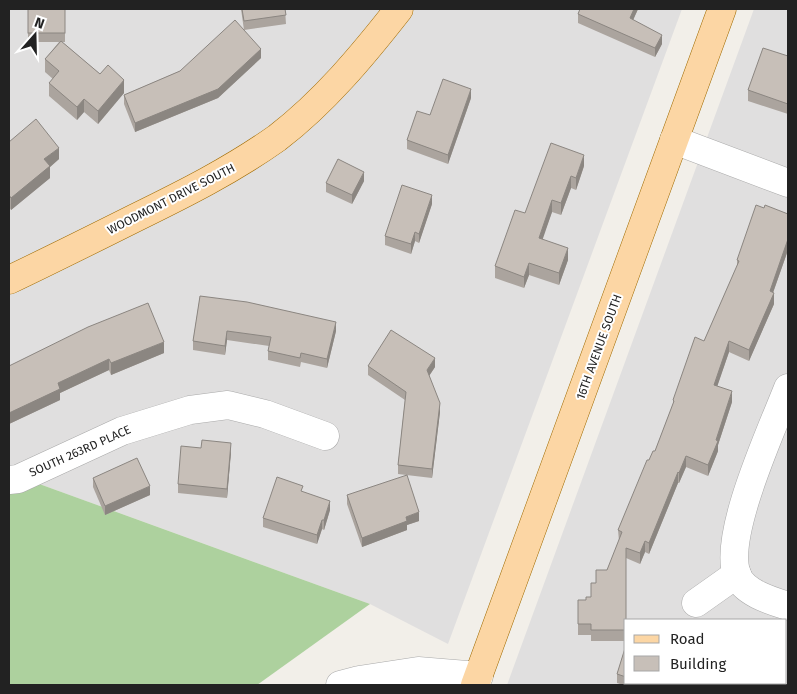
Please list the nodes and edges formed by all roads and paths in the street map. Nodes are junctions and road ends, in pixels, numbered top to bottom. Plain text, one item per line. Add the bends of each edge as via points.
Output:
1 (399, 9) edge
2 (722, 9) edge
3 (674, 140) junction
4 (788, 183) edge
5 (9, 280) edge
6 (788, 388) edge
7 (325, 436) dead end
8 (9, 480) edge
9 (736, 574) junction
10 (696, 603) dead end
11 (788, 606) edge
12 (477, 680) edge
13 (373, 682) edge
14 (340, 685) edge

1 - 5 main road, WOODMONT DRIVE SOUTH via 318,103 242,162
2 - 3 main road, 16TH AVENUE SOUTH
3 - 4 street
3 - 12 main road, 16TH AVENUE SOUTH
6 - 9 street via 738,524
7 - 8 street, SOUTH 263RD PLACE via 228,404 190,410 122,431 18,479
9 - 10 street
9 - 11 street via 752,591
12 - 13 street via 418,671
13 - 14 street

